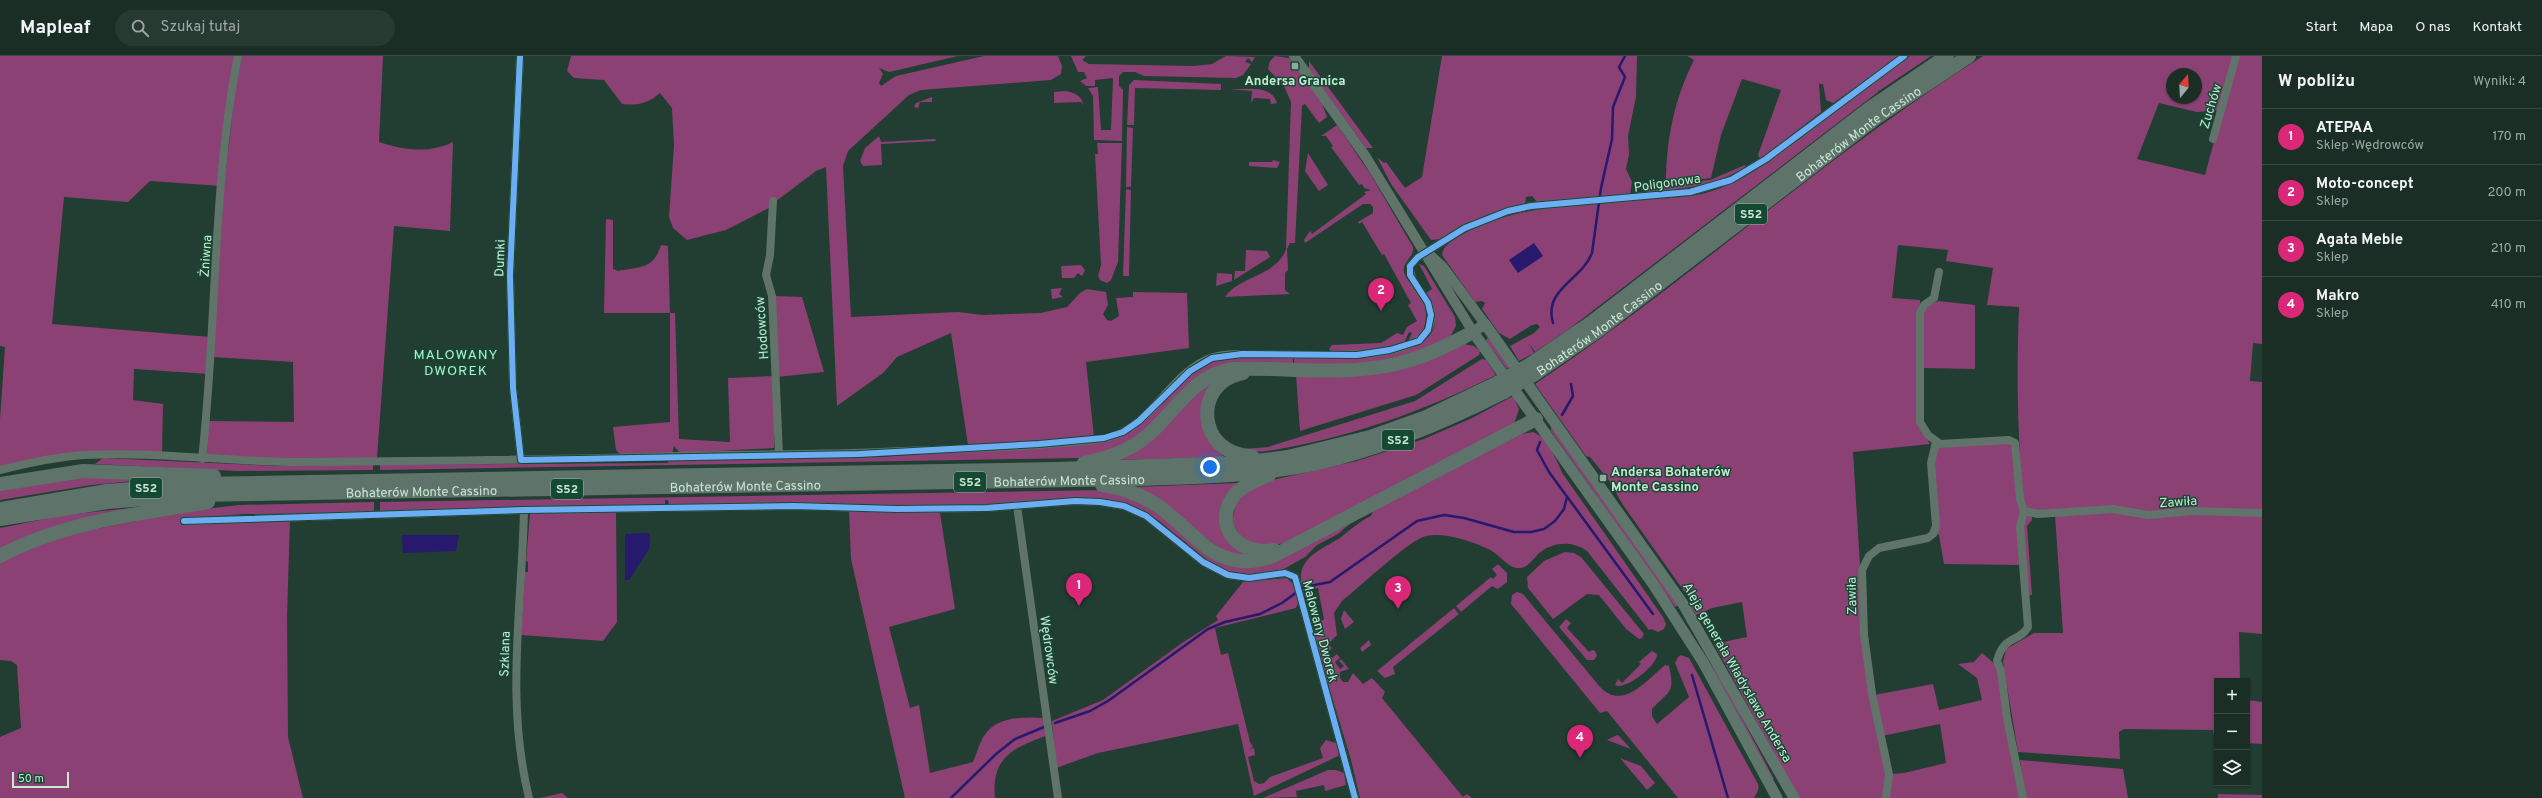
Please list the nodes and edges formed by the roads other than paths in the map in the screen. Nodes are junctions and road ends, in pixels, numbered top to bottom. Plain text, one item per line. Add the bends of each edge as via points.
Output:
1 (238, 56) edge
2 (520, 56) edge
3 (1294, 56) edge
4 (1904, 56) edge
5 (1947, 56) edge
6 (1969, 56) edge
7 (2236, 56) edge
8 (2213, 139) dead end
9 (773, 202) dead end
10 (1427, 253) junction
11 (1939, 272) dead end
12 (1479, 328) junction
13 (1278, 369) junction
14 (1532, 370) junction
15 (1542, 416) junction
16 (1936, 442) junction
17 (779, 455) junction
18 (202, 459) junction
19 (521, 460) junction
20 (1287, 463) junction
21 (0, 470) edge
22 (1059, 475) junction
23 (294, 482) junction
24 (0, 484) edge
25 (256, 494) junction
26 (1017, 506) junction
27 (0, 509) edge
28 (524, 510) junction
29 (2024, 511) junction
30 (2262, 513) edge
31 (0, 519) edge
32 (184, 521) dead end
33 (1299, 542) junction
34 (0, 556) edge
35 (529, 798) edge
36 (1058, 798) edge
37 (1355, 798) edge
38 (1777, 798) edge
39 (1794, 798) edge
40 (1886, 798) edge
41 (2022, 798) edge

1 - 18 street, Żniwna via 222,187 210,381
2 - 19 street, Dumki via 510,275 513,388
3 - 10 street, Aleja generała Władysława Andersa via 1366,157
4 - 10 street, Poligonowa via 1766,159 1731,180 1690,192 1532,206 1498,214 1470,226
5 - 14 highway, Bohaterów Monte Cassino / S52 via 1870,108
6 - 14 highway, Bohaterów Monte Cassino / S52 via 1876,118 1599,330
7 - 8 street, Zuchów
9 - 17 street, Hodowców via 770,255 766,275 772,296
10 - 12 street, Aleja generała Władysława Andersa via 1445,288
10 - 17 street, Poligonowa via 1413,261 1409,271 1430,309 1430,326 1423,338 1406,345 1357,355 1242,354 1212,358 1190,370 1139,422 1123,432 1104,438 853,454
11 - 16 street via 1936,292 1920,313 1919,418 1924,430
12 - 13 highway via 1433,352 1392,365 1348,370
12 - 15 main road, Aleja generała Władysława Andersa
13 - 20 highway via 1241,373 1225,380 1215,390 1209,402 1207,421 1214,440 1231,452
13 - 22 highway via 1233,369 1215,373 1194,387 1140,442
14 - 20 highway, Bohaterów Monte Cassino / S52, bridge via 1501,388 1398,428
15 - 33 highway
15 - 38 main road, Aleja generała Władysława Andersa via 1685,633
15 - 39 main road, Aleja generała Władysława Andersa via 1687,609
16 - 29 street via 1945,444 2012,440 2017,448 2020,494
16 - 40 street, Zawiła via 1932,462 1936,526 1933,534 1928,538 1879,548 1866,560 1861,576 1865,642 1872,694 1889,774
17 - 19 street
18 - 19 street via 276,462
18 - 21 street via 87,455 56,458
20 - 22 highway, Bohaterów Monte Cassino / S52 via 1206,465
20 - 33 highway via 1238,492 1228,509 1228,526 1236,542 1254,551 1276,550
22 - 23 highway, Bohaterów Monte Cassino / S52
22 - 25 highway, Bohaterów Monte Cassino / S52
22 - 33 highway via 1109,486 1144,498 1164,510 1210,550 1232,561 1263,560
23 - 24 highway via 96,470 66,472
23 - 27 highway, Bohaterów Monte Cassino / S52 via 194,484 107,491
25 - 31 highway, Bohaterów Monte Cassino / S52 via 193,495 108,502
25 - 34 highway via 67,530 30,541
26 - 28 street via 897,509 794,506
26 - 36 street, Wędrowców
26 - 37 street, Malowany Dworek via 1075,501 1124,506 1156,523 1216,570 1228,575 1249,578 1290,573 1295,577
28 - 32 street
28 - 35 street, Szklana via 515,694 518,734
29 - 30 street, Zawiła via 2038,514 2114,510 2148,515 2193,511
29 - 41 street via 2020,526 2028,627 2024,633 2004,644 1997,661 2001,671

